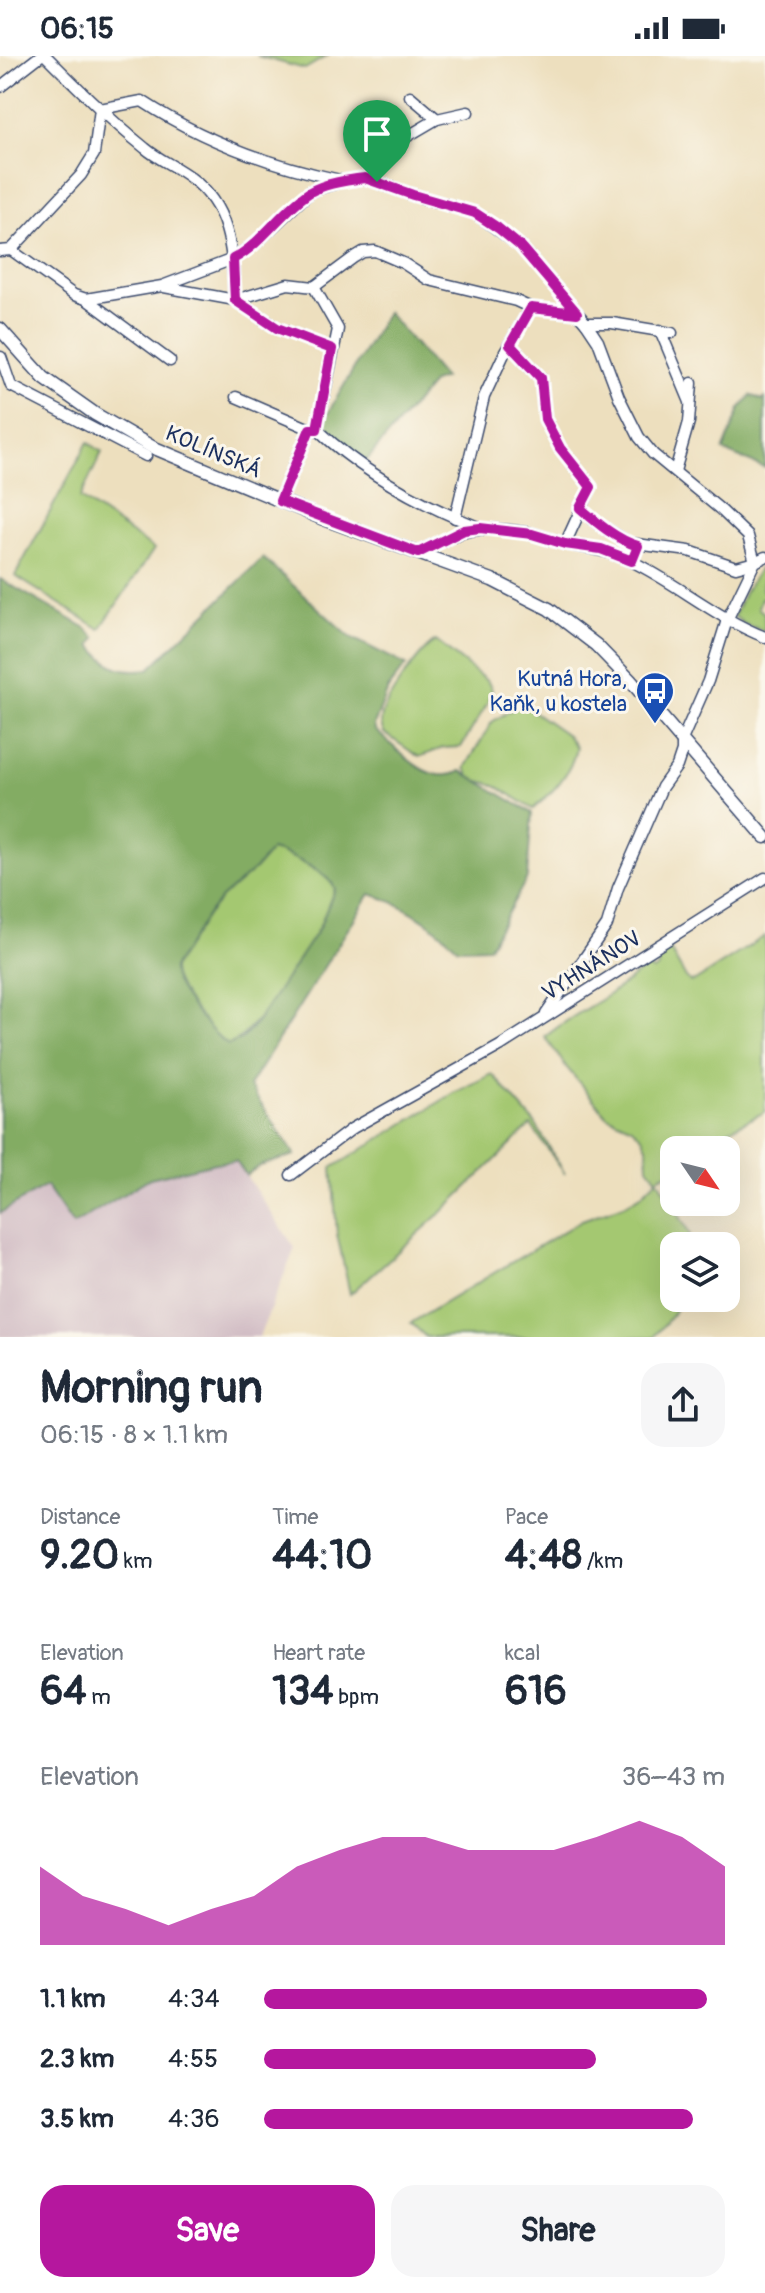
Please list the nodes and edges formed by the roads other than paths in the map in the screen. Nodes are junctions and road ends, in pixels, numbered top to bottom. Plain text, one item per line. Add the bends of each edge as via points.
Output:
1 (43, 56) edge
2 (0, 87) edge
3 (410, 96) dead end
4 (100, 109) junction
5 (468, 112) dead end
6 (437, 119) junction
7 (312, 174) junction
8 (365, 178) junction
9 (343, 181) junction
10 (311, 191) junction
11 (6, 251) edge
12 (233, 259) junction
13 (162, 286) junction
14 (314, 287) junction
15 (554, 289) junction
16 (86, 299) junction
17 (235, 300) junction
18 (536, 308) junction
19 (577, 313) junction
20 (586, 323) junction
21 (0, 329) edge
22 (660, 330) junction
23 (672, 333) dead end
24 (510, 345) junction
25 (18, 348) junction
26 (332, 349) junction
27 (1, 356) edge
28 (170, 361) dead end
29 (692, 383) dead end
30 (236, 397) dead end
31 (691, 403) junction
32 (314, 429) junction
33 (146, 456) dead end
34 (675, 471) junction
35 (280, 501) junction
36 (580, 508) junction
37 (455, 518) junction
38 (480, 528) junction
39 (565, 544) junction
40 (638, 546) junction
41 (418, 553) junction
42 (760, 560) edge
43 (632, 561) junction
44 (727, 620) junction
45 (765, 637) edge
46 (682, 740) junction
47 (765, 837) edge
48 (765, 878) edge
49 (543, 1019) junction
50 (291, 1175) dead end

1 - 2 street
1 - 4 street
3 - 6 street
4 - 7 street via 142,101 227,148
4 - 11 street via 94,154 81,175
4 - 12 street via 146,150 204,189 226,227
5 - 6 street
6 - 8 street via 403,139
7 - 9 street
7 - 10 street
8 - 9 street
8 - 15 street via 475,213 520,246
9 - 10 street
10 - 12 street
11 - 16 street
12 - 13 street
12 - 17 street
13 - 16 street
13 - 17 street
14 - 17 street via 288,284
14 - 18 street via 363,252 375,251 429,280
14 - 26 street via 338,329
15 - 18 street
15 - 19 street
16 - 28 street
17 - 26 street via 277,328
18 - 19 street
18 - 24 street
19 - 20 street
20 - 22 street
20 - 34 street via 639,437
21 - 25 street, KOLÍNSKÁ
22 - 23 street
22 - 31 street
24 - 36 street via 541,378 545,419 591,487
24 - 37 street via 484,397
25 - 27 street
25 - 35 street, KOLÍNSKÁ via 44,378 126,433
26 - 32 street
27 - 33 street via 11,386
29 - 31 street
30 - 32 street
31 - 34 street
32 - 35 street
32 - 37 street via 366,469
34 - 42 street via 748,536
35 - 41 street, KOLÍNSKÁ
36 - 39 street
36 - 40 street
37 - 38 street
38 - 39 street
38 - 41 street via 464,530
39 - 43 street via 601,549
40 - 42 street via 689,551 736,567
40 - 43 street
41 - 46 street, KOLÍNSKÁ via 492,580 549,609 596,645
42 - 44 street, VYHNÁNOV
43 - 44 street
44 - 45 street
44 - 46 street, VYHNÁNOV
46 - 47 street, KOLÍNSKÁ
46 - 49 street, VYHNÁNOV via 677,766 662,787 607,925
48 - 49 street, VYHNÁNOV
49 - 50 street via 353,1128

